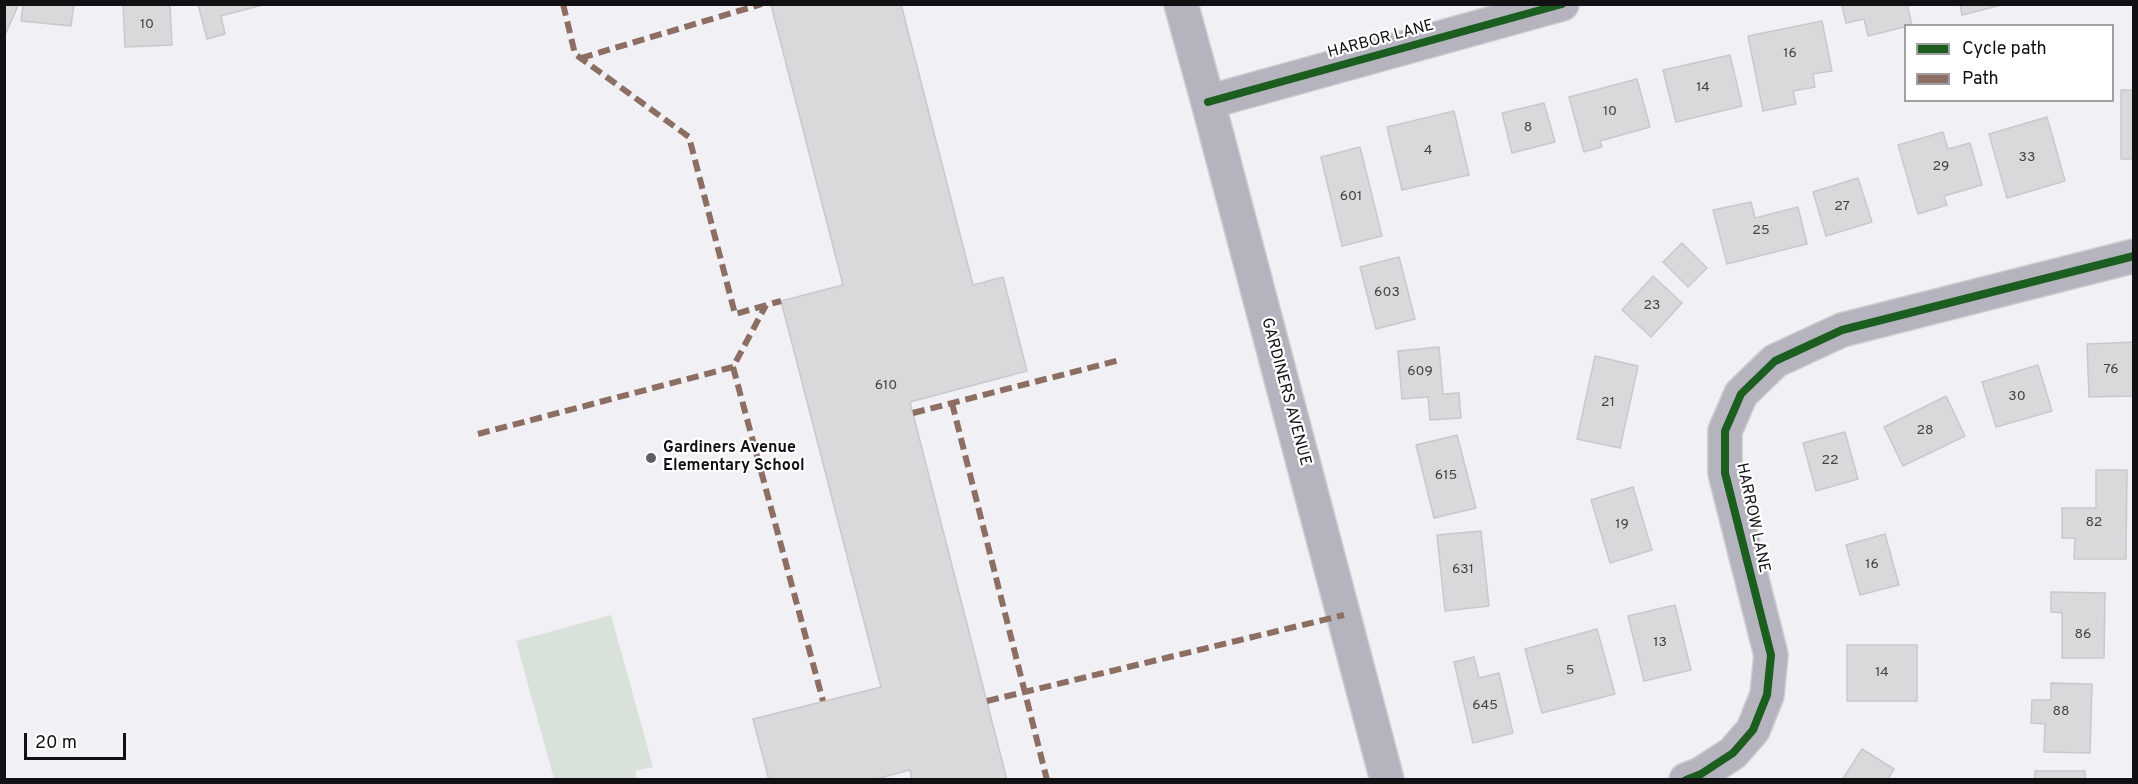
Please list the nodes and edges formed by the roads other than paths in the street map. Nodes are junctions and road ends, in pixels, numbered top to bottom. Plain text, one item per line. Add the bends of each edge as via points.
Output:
1 (1180, 4) edge
2 (1562, 4) edge
3 (1208, 102) junction
4 (2133, 256) edge
5 (1387, 780) edge
6 (1686, 780) edge

1 - 3 street, GARDINERS AVENUE
2 - 3 street, HARBOR LANE
3 - 5 street, GARDINERS AVENUE
4 - 6 street, HARROW LANE via 1842,330 1775,361 1741,394 1725,431 1725,473 1771,655 1767,695 1753,730 1733,753

